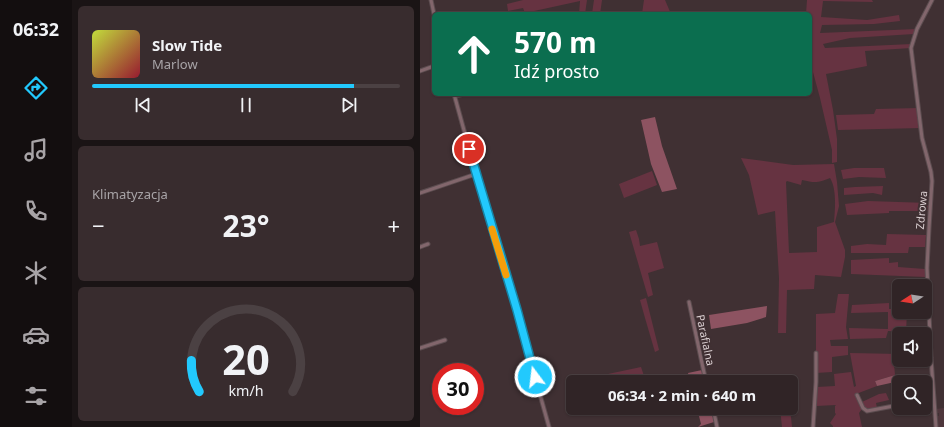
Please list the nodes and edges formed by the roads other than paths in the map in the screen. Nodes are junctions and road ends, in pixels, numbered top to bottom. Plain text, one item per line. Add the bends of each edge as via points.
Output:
1 (431, 0) edge
2 (932, 0) edge
3 (434, 12) edge
4 (432, 67) edge
5 (420, 71) edge
6 (454, 96) edge
7 (476, 174) junction
8 (420, 193) edge
9 (428, 244) dead end
10 (420, 247) edge
11 (689, 302) dead end
12 (445, 340) dead end
13 (420, 348) edge
14 (816, 353) dead end
15 (705, 375) edge
16 (857, 395) dead end
17 (933, 402) joint
18 (892, 406) edge
19 (714, 415) edge
20 (549, 427) edge
21 (717, 427) edge
22 (813, 427) edge
23 (936, 427) edge

1 - 3 street
2 - 17 street, Zdrowa via 917,28 911,48 922,138 932,181 927,268
4 - 5 street
6 - 7 street
7 - 8 street
7 - 20 street
9 - 10 street
11 - 15 street, Parafialna
12 - 13 street
14 - 22 street
16 - 18 street via 867,411
17 - 23 street, Zdrowa
19 - 21 street

